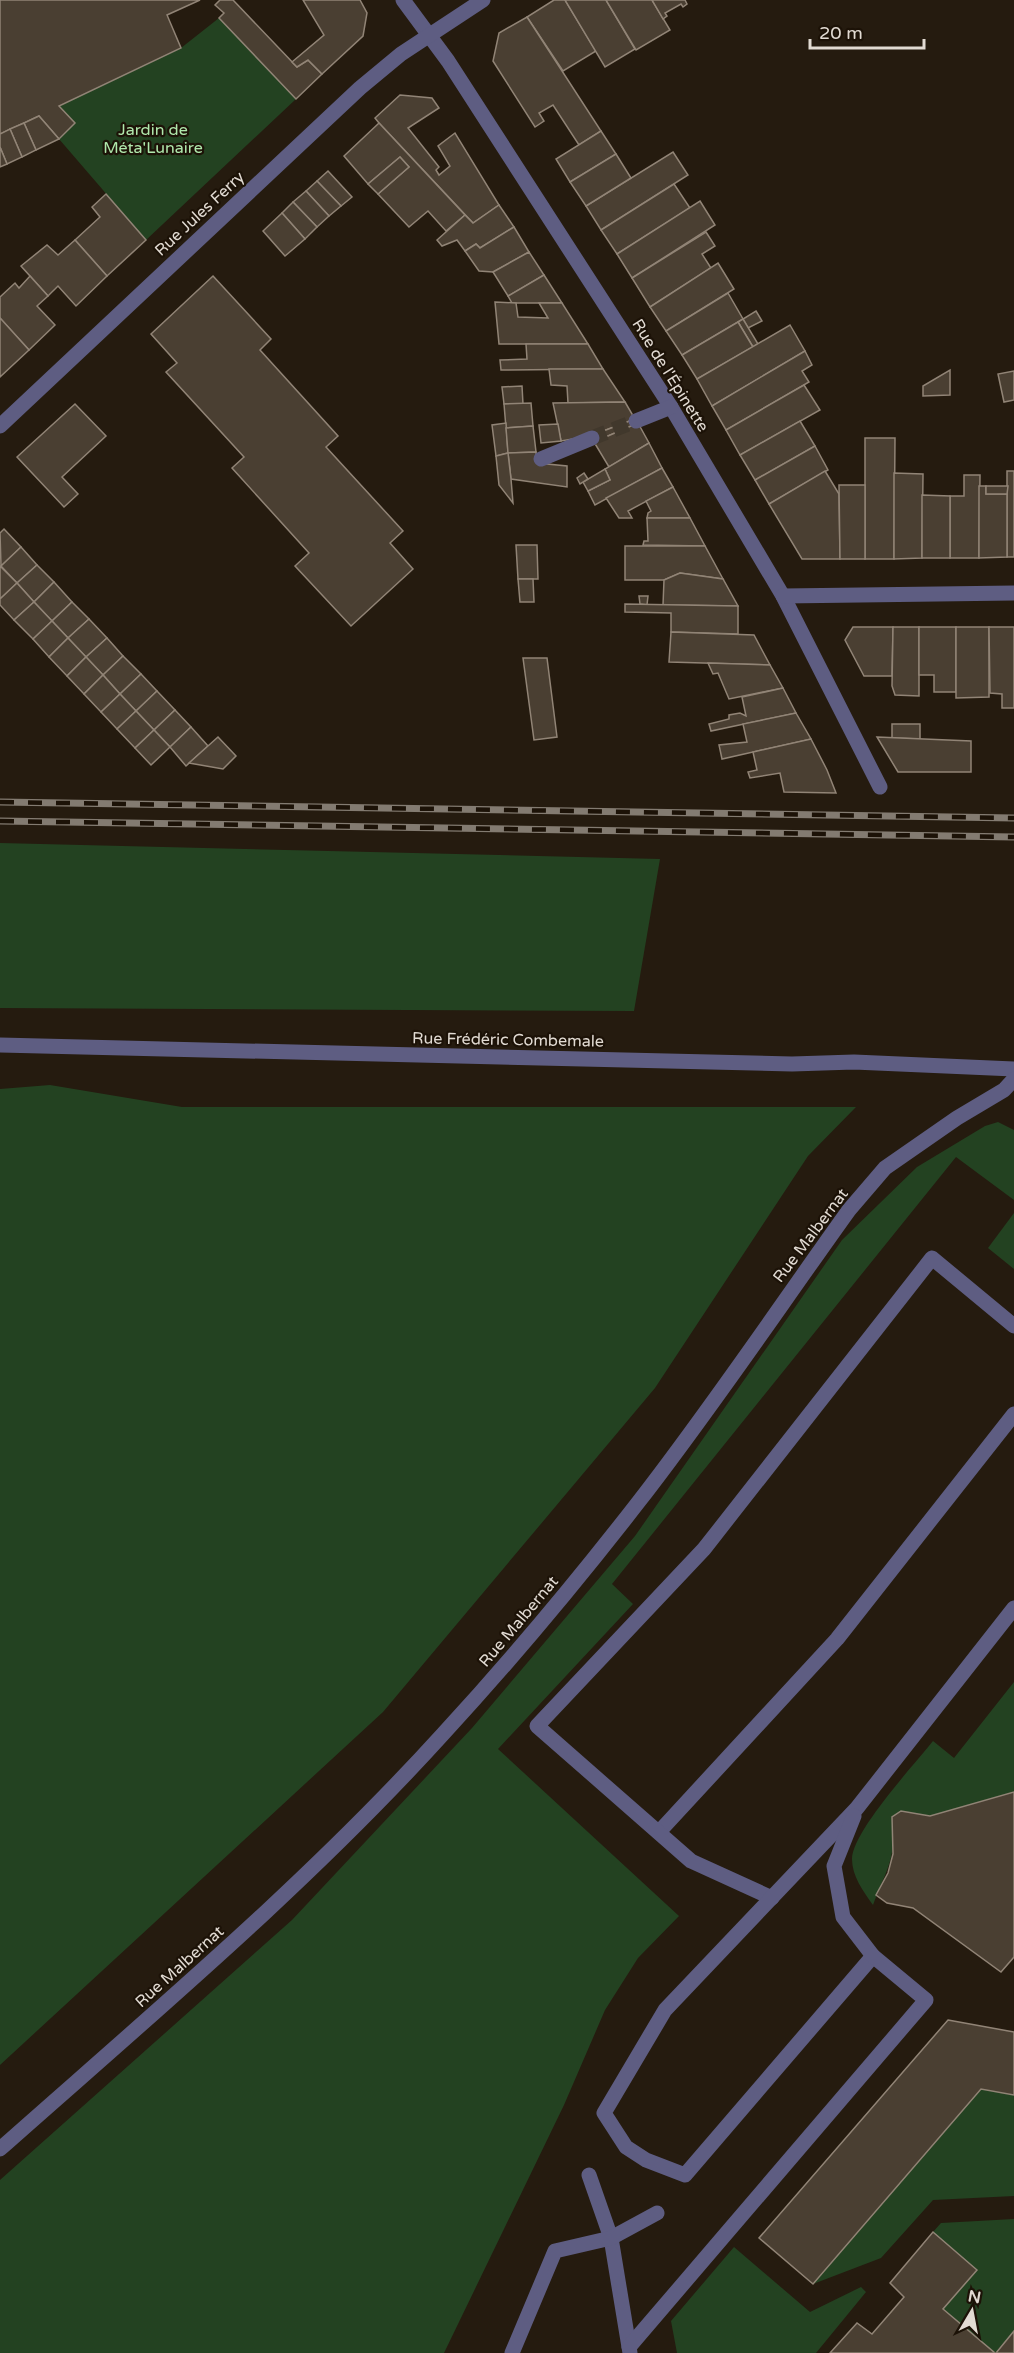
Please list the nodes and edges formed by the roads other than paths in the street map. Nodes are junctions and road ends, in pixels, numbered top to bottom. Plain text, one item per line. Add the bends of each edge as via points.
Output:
1 (403, 0) edge
2 (483, 0) edge
3 (429, 34) junction
4 (671, 407) junction
5 (636, 421) tunnel mouth
6 (0, 426) edge
7 (592, 438) tunnel mouth
8 (541, 459) dead end
9 (1014, 593) edge
10 (783, 596) junction
11 (880, 787) dead end
12 (0, 1045) edge
13 (1014, 1069) edge
14 (1014, 1078) edge
15 (1014, 1326) edge
16 (1014, 1414) edge
17 (1014, 1608) edge
18 (857, 1808) junction
19 (659, 1832) junction
20 (772, 1898) junction
21 (873, 1956) junction
22 (0, 2149) edge
23 (590, 2175) dead end
24 (657, 2213) dead end
25 (611, 2238) junction
26 (630, 2350) edge
27 (512, 2353) edge

1 - 3 street, Rue de l'Épinette
2 - 3 street, Rue Jules Ferry
3 - 4 street, Rue de l'Épinette
3 - 6 street, Rue Jules Ferry via 360,88
4 - 5 street
4 - 10 street, Rue de l'Épinette
7 - 8 street
9 - 10 street
10 - 11 street, Rue de l'Épinette
12 - 13 street, Rue Frédéric Combemale via 780,1064 854,1062
14 - 22 street, Rue Malbernat via 1004,1090 885,1168 849,1210 642,1498 548,1615 442,1736 246,1930
15 - 19 street via 932,1258 704,1549 537,1726
16 - 19 street via 837,1639
17 - 18 street
18 - 20 street
18 - 21 street via 834,1866 843,1917
19 - 20 street via 691,1861
20 - 21 street via 665,2010 604,2113 626,2147 646,2160 685,2175
21 - 26 street via 926,2000
23 - 25 street
24 - 25 street
25 - 26 street
25 - 27 street via 555,2251

